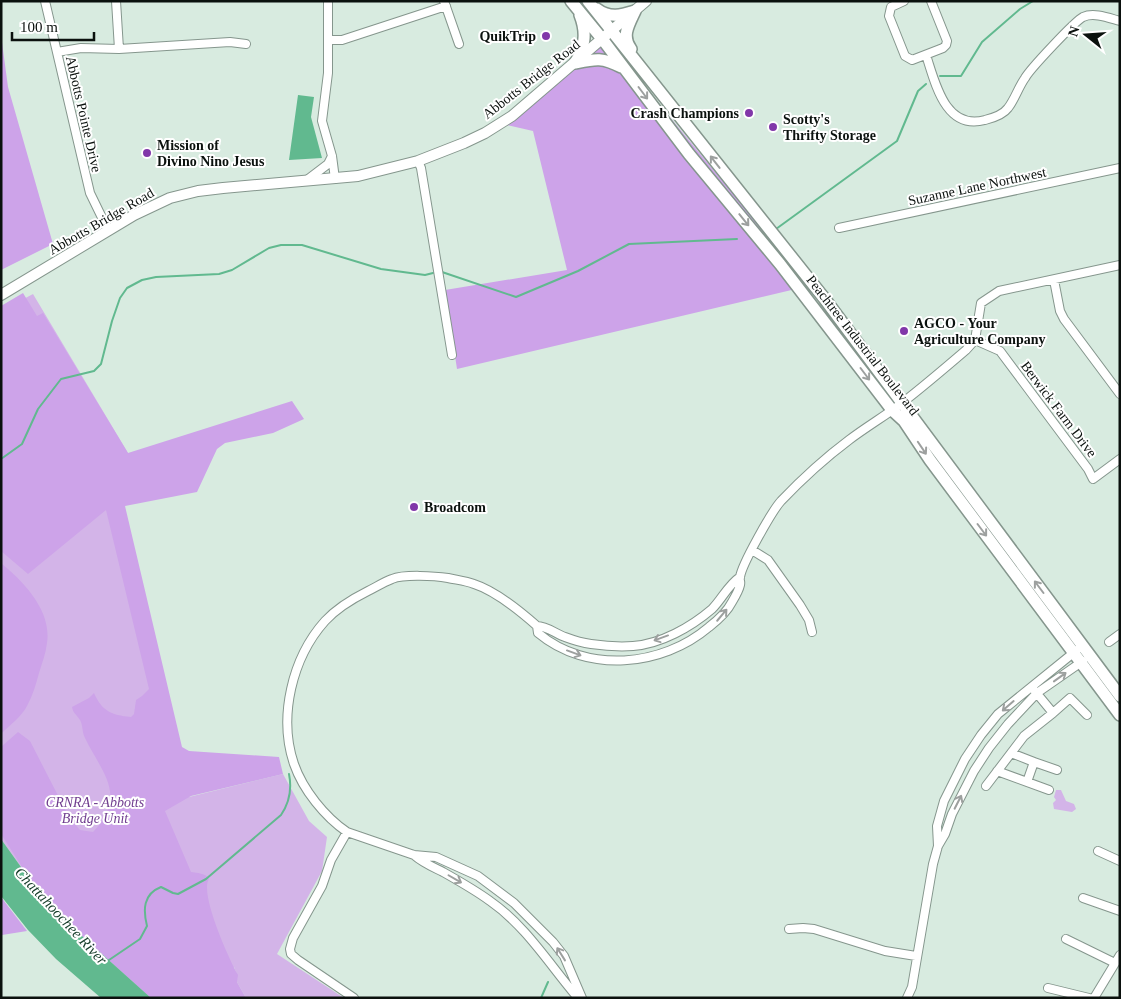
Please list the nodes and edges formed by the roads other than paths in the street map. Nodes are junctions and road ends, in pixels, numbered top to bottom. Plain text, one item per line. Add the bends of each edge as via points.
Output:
1 (45, 1) edge
2 (116, 1) edge
3 (328, 1) edge
4 (646, 1) edge
5 (904, 1) edge
6 (931, 1) edge
7 (589, 2) edge
8 (445, 4) edge
9 (574, 4) edge
10 (636, 11) junction
11 (1120, 22) edge
12 (612, 32) junction
13 (328, 40) junction
14 (603, 40) junction
15 (246, 44) dead end
16 (459, 44) dead end
17 (119, 49) junction
18 (57, 52) junction
19 (926, 55) junction
20 (575, 63) junction
21 (641, 68) junction
22 (624, 69) junction
23 (332, 156) junction
24 (418, 161) junction
25 (1120, 168) edge
26 (335, 179) junction
27 (307, 180) junction
28 (839, 228) dead end
29 (108, 230) junction
30 (1120, 264) edge
31 (1054, 280) junction
32 (1, 295) edge
33 (975, 340) junction
34 (452, 354) dead end
35 (1120, 394) edge
36 (897, 406) junction
37 (1119, 460) edge
38 (752, 550) junction
39 (740, 577) junction
40 (537, 626) junction
41 (812, 632) dead end
42 (1120, 634) edge
43 (1109, 642) dead end
44 (1082, 646) junction
45 (1073, 653) junction
46 (1090, 656) junction
47 (1080, 663) junction
48 (1031, 686) junction
49 (1037, 694) junction
50 (1120, 696) edge
51 (1052, 713) junction
52 (1087, 715) dead end
53 (1120, 715) edge
54 (1011, 753) junction
55 (1034, 762) junction
56 (1056, 770) dead end
57 (997, 771) junction
58 (1027, 782) junction
59 (986, 786) dead end
60 (1049, 790) dead end
61 (347, 832) junction
62 (938, 846) junction
63 (1098, 851) dead end
64 (414, 854) junction
65 (1120, 861) edge
66 (1083, 898) dead end
67 (1120, 911) edge
68 (788, 929) dead end
69 (1066, 939) dead end
70 (1120, 955) edge
71 (916, 956) junction
72 (1116, 966) edge
73 (1048, 988) dead end
74 (354, 998) edge
75 (578, 998) edge
76 (582, 998) edge
77 (907, 998) edge
78 (1089, 998) edge
79 (1094, 998) edge

1 - 18 street, Abbotts Pointe Drive
2 - 17 street
3 - 13 street
4 - 10 main road, Abbotts Bridge Road
5 - 19 street via 891,7 889,12 905,56 912,60
6 - 19 street via 947,41 943,48
7 - 10 highway via 608,15 620,16
7 - 12 highway, Peachtree Industrial Boulevard
8 - 13 street via 342,40
8 - 16 street
9 - 14 highway, Peachtree Industrial Boulevard
9 - 20 highway via 584,26 585,38
10 - 12 main road, Abbotts Bridge Road
10 - 21 highway via 626,36
11 - 19 street via 1092,14 1078,20 1025,77 1008,109 983,121 966,120 951,112 943,102
12 - 14 main road, Abbotts Bridge Road
12 - 21 highway, Peachtree Industrial Boulevard
13 - 23 street via 322,121
14 - 20 main road, Abbotts Bridge Road
14 - 22 highway, Peachtree Industrial Boulevard
15 - 17 street via 230,42
17 - 18 street via 81,48
18 - 29 street, Abbotts Pointe Drive via 90,193
20 - 22 highway via 597,58
20 - 24 main road, Abbotts Bridge Road via 516,113 485,133
36 -> 21 highway, Peachtree Industrial Boulevard via 824,298
22 -> 36 highway, Peachtree Industrial Boulevard via 689,154
23 - 26 street
23 - 27 street via 321,171
24 - 26 main road, Abbotts Bridge Road
24 - 34 street
25 - 28 street, Suzanne Lane Northwest
26 - 27 main road, Abbotts Bridge Road
27 - 29 main road, Abbotts Bridge Road via 198,191 170,198
29 - 32 main road, Abbotts Bridge Road
30 - 31 street
31 - 33 street via 999,291 990,296 981,303
31 - 35 street via 1064,319
33 - 36 street
33 - 37 street, Berwick Farm Drive via 1000,350 1093,478
36 - 38 street via 825,459 779,502
44 -> 36 highway, Peachtree Industrial Boulevard
36 -> 45 highway, Peachtree Industrial Boulevard via 932,462
38 - 39 street
38 - 41 street via 768,560 800,605
39 -> 40 street via 712,608 684,628 640,645 588,644
40 -> 39 street via 538,633 544,638 580,656 622,662 650,657 674,650 699,636 731,603
40 - 61 street via 516,608 477,584 432,575 393,578 351,600 324,622 303,655 292,684 288,731 294,766 306,788
42 - 43 street
44 - 45 street
44 - 46 highway, Peachtree Industrial Boulevard
45 - 47 highway, Peachtree Industrial Boulevard
45 - 48 street
46 - 47 street
46 - 50 highway, Peachtree Industrial Boulevard
49 -> 47 street
47 - 53 highway, Peachtree Industrial Boulevard
48 - 49 street
48 -> 62 street via 998,714 965,759 944,800 937,826
49 - 51 street
62 -> 49 street via 965,788 989,748
51 - 52 street via 1070,698
51 - 54 street via 1024,736
54 - 55 street
54 - 57 street
55 - 56 street
55 - 58 street
57 - 58 street
57 - 59 street
58 - 60 street
61 - 64 street
61 - 74 street via 290,949 298,960
62 - 71 street
63 - 65 street
64 -> 75 street via 422,862 491,902 509,917 528,935
76 -> 64 street via 564,956 514,902 478,876 436,857
66 - 67 street
68 - 71 street via 814,930 885,951
69 - 72 street
70 - 72 street
71 - 77 street via 912,987
72 - 79 street
73 - 78 street

